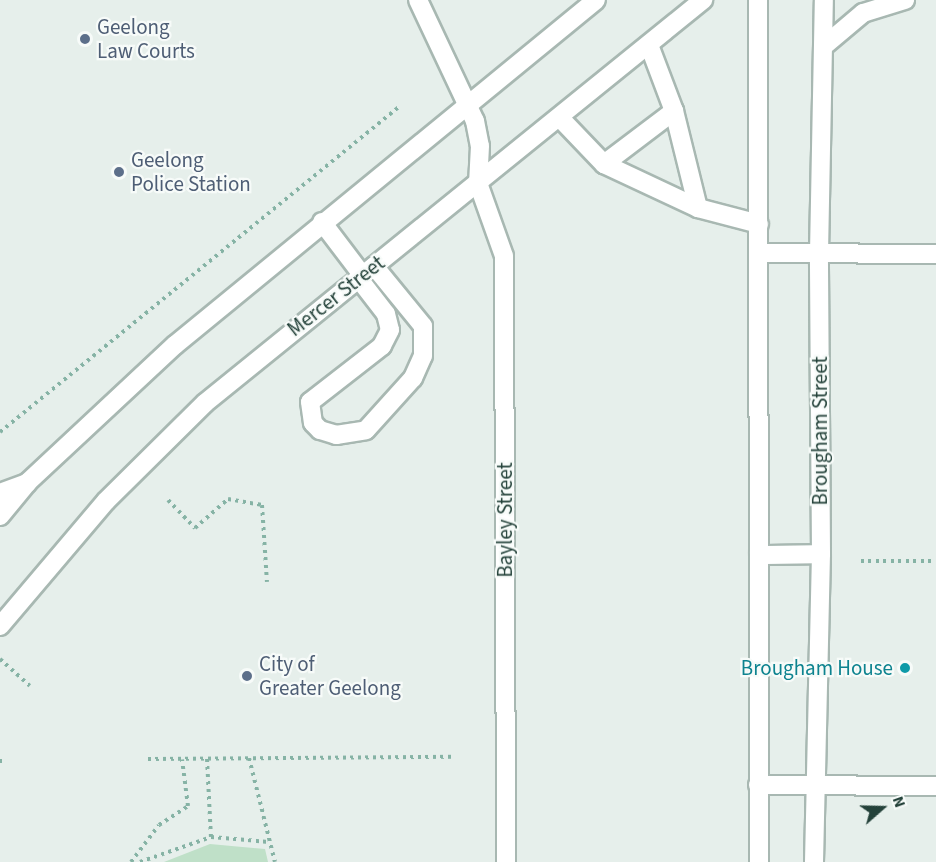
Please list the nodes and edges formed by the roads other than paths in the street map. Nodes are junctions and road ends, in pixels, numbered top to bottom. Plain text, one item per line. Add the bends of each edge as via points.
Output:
1 (418, 0) edge
2 (596, 0) edge
3 (703, 0) edge
4 (758, 0) edge
5 (824, 0) edge
6 (905, 0) edge
7 (649, 45) junction
8 (824, 46) junction
9 (469, 103) junction
10 (674, 111) junction
11 (560, 118) junction
12 (604, 164) junction
13 (478, 183) junction
14 (698, 208) junction
15 (322, 222) junction
16 (759, 224) junction
17 (760, 253) junction
18 (819, 253) junction
19 (936, 254) edge
20 (365, 274) junction
21 (28, 482) junction
22 (0, 493) edge
23 (0, 516) edge
24 (821, 554) junction
25 (759, 555) junction
26 (0, 626) edge
27 (758, 785) junction
28 (814, 786) junction
29 (936, 786) edge
30 (506, 862) edge
31 (759, 862) edge
32 (814, 862) edge

1 - 9 street
2 - 9 street
3 - 7 street, Mercer Street
4 - 16 street
5 - 8 street, Brougham Street
6 - 8 street via 862,13
7 - 10 street
7 - 11 street, Mercer Street
8 - 18 street, Brougham Street
9 - 13 street via 480,146
9 - 15 street
10 - 12 street
10 - 14 street
11 - 12 street
11 - 13 street, Mercer Street
12 - 14 street
13 - 20 street, Mercer Street
13 - 30 street, Bayley Street via 504,256
14 - 16 street
15 - 20 street
15 - 21 street via 176,345
16 - 17 street
17 - 18 street
17 - 25 street
18 - 19 street
18 - 24 street, Brougham Street
20 - 20 street via 423,326 423,356 413,378 366,430 336,435 313,423 310,402 382,346 390,330
20 - 26 street, Mercer Street via 261,354 157,448 106,501
21 - 22 street
21 - 23 street
24 - 25 street
24 - 28 street, Brougham Street
25 - 27 street
27 - 28 street
27 - 31 street
28 - 29 street
28 - 32 street, Brougham Street

